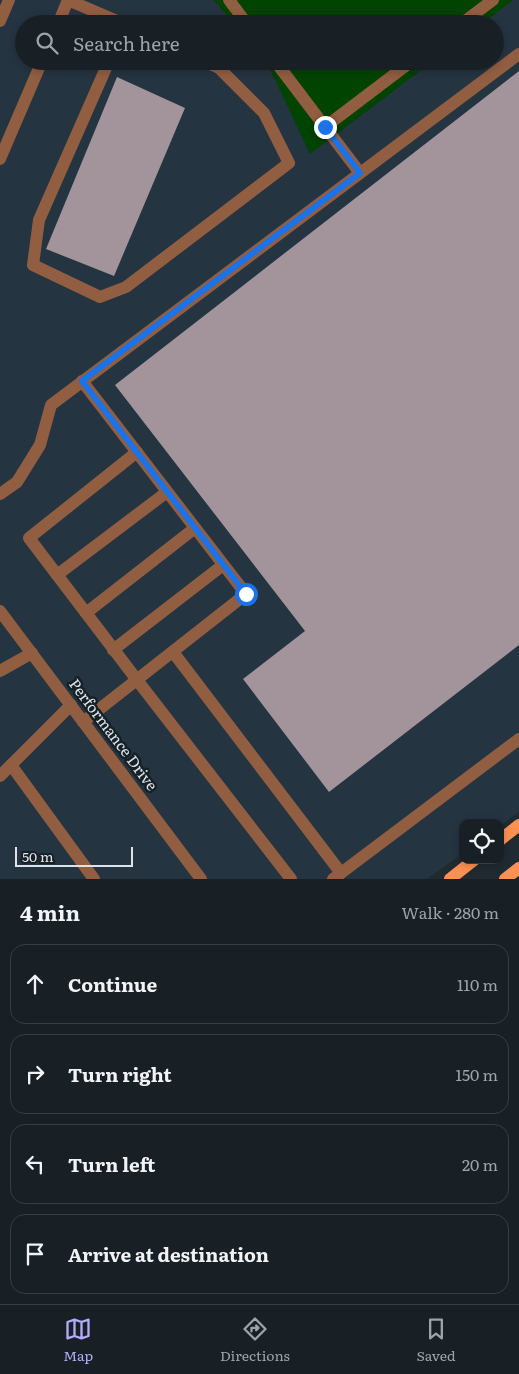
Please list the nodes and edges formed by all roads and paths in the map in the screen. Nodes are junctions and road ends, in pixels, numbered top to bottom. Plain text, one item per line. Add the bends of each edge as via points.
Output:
1 (9, 0) edge
2 (68, 0) edge
3 (229, 0) edge
4 (492, 0) edge
5 (62, 15) edge
6 (103, 15) edge
7 (240, 15) edge
8 (473, 15) edge
9 (0, 21) edge
10 (519, 54) edge
11 (504, 65) edge
12 (38, 70) edge
13 (105, 70) edge
14 (221, 70) edge
15 (282, 70) edge
16 (400, 70) edge
17 (498, 70) edge
18 (325, 127) junction
19 (0, 159) edge
20 (360, 173) junction
21 (82, 381) junction
22 (137, 452) junction
23 (167, 492) junction
24 (0, 494) edge
25 (195, 528) junction
26 (223, 565) junction
27 (57, 575) junction
28 (0, 611) edge
29 (86, 613) junction
30 (114, 650) junction
31 (173, 652) junction
32 (32, 653) junction
33 (0, 671) edge
34 (137, 680) junction
35 (71, 705) junction
36 (83, 722) junction
37 (519, 739) edge
38 (11, 765) junction
39 (0, 776) edge
40 (519, 825) edge
41 (504, 837) edge
42 (469, 864) edge
43 (519, 868) edge
44 (337, 876) edge
45 (94, 879) edge
46 (201, 879) edge
47 (290, 879) edge
48 (450, 879) edge
49 (505, 879) edge

1 - 9 street
2 - 5 street
2 - 6 street
3 - 7 street
4 - 8 street
10 - 11 street
12 - 19 street
13 - 14 street via 39,220 33,265 100,297 126,287 289,162 264,113
15 - 18 street
16 - 18 street
17 - 20 street
18 - 20 street
20 - 21 street
21 - 22 street
21 - 24 street via 51,406 40,446 17,482
22 - 23 street
22 - 27 street via 29,538
23 - 25 street
23 - 27 street
25 - 26 street
25 - 29 street
26 - 30 street
26 - 31 street via 246,594
27 - 29 street
28 - 32 street, Performance Drive
29 - 30 street
30 - 34 street
31 - 34 street
31 - 44 street
32 - 33 street
32 - 35 street, Performance Drive
34 - 36 street
34 - 47 street
35 - 36 street, Performance Drive
35 - 38 street
36 - 46 street, Performance Drive
37 - 44 street
38 - 39 street
38 - 45 street
40 - 41 main road
42 - 48 main road
43 - 49 main road

